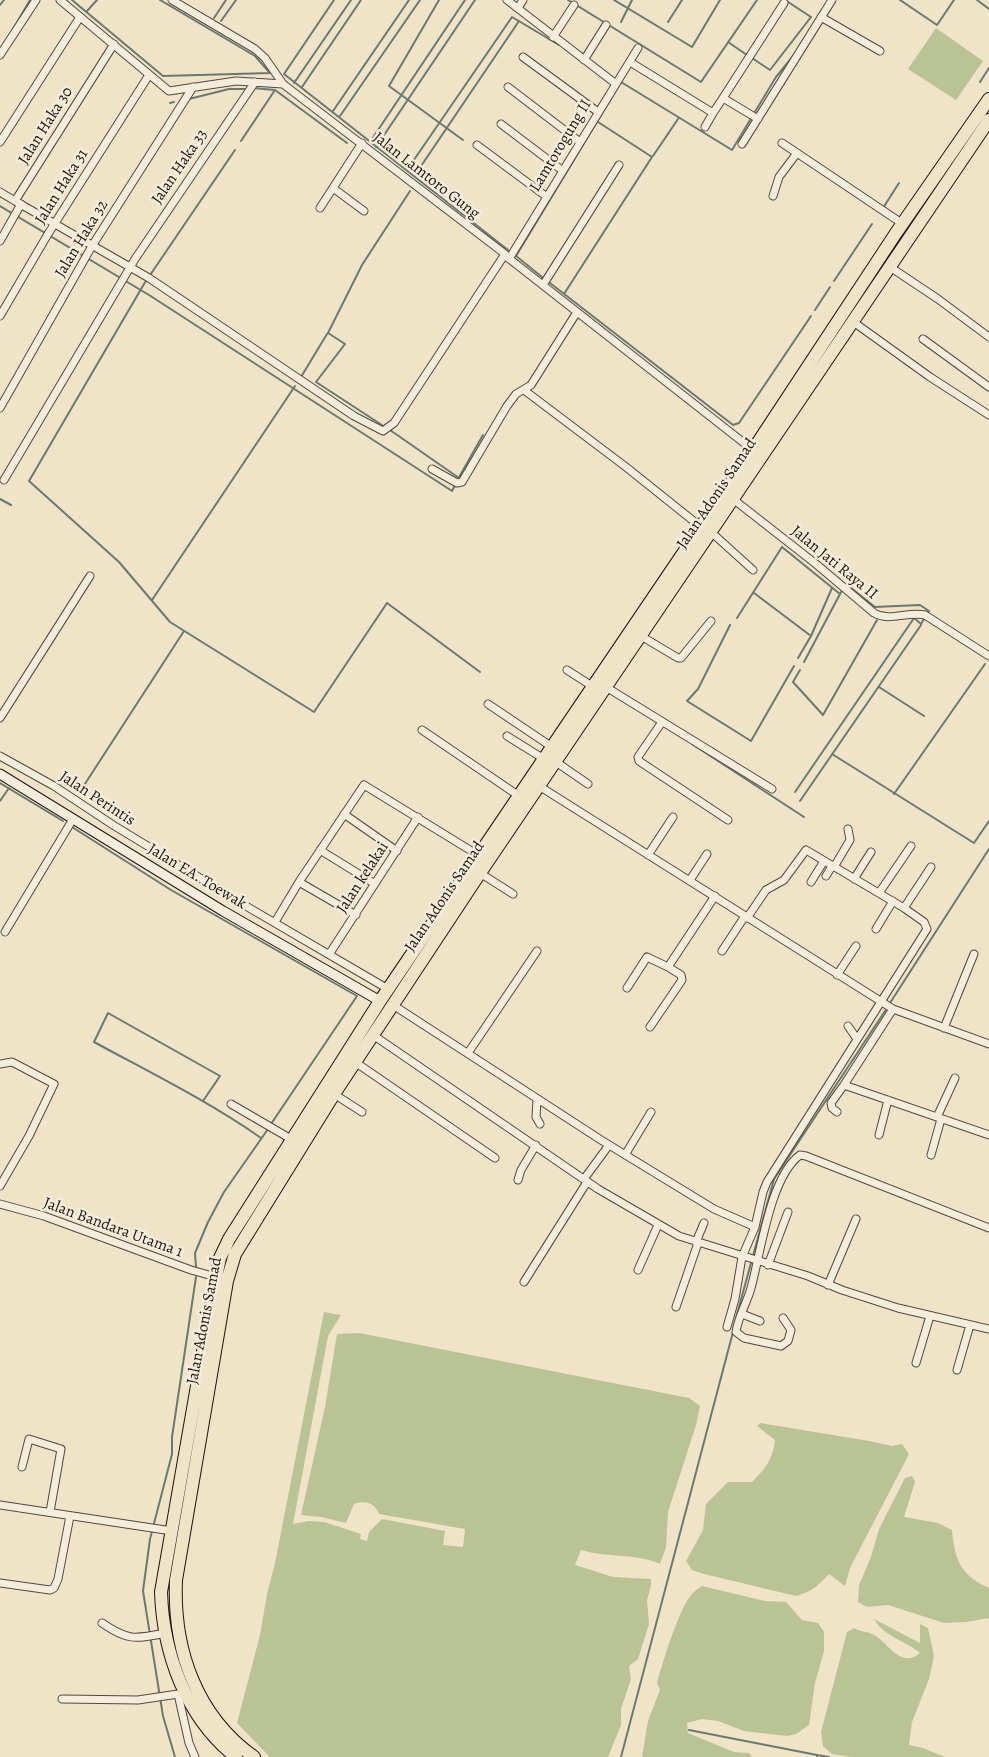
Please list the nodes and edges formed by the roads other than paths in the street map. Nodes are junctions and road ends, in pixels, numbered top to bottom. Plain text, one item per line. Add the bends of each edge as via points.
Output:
1 (36, 0) edge
2 (60, 0) edge
3 (172, 0) edge
4 (192, 0) edge
5 (507, 0) edge
6 (523, 0) edge
7 (832, 0) edge
8 (784, 3) dead end
9 (574, 5) dead end
10 (186, 8) junction
11 (518, 8) junction
12 (80, 17) junction
13 (821, 17) junction
14 (606, 25) dead end
15 (553, 37) junction
16 (114, 44) junction
17 (638, 48) dead end
18 (880, 51) dead end
19 (0, 55) edge
20 (524, 57) dead end
21 (584, 60) junction
22 (630, 62) junction
23 (149, 75) junction
24 (255, 82) junction
25 (283, 84) junction
26 (616, 84) junction
27 (193, 87) junction
28 (508, 87) dead end
29 (723, 98) junction
30 (989, 99) edge
31 (598, 112) junction
32 (713, 113) junction
33 (754, 117) junction
34 (989, 120) edge
35 (501, 124) dead end
36 (705, 127) dead end
37 (0, 142) edge
38 (580, 142) junction
39 (362, 143) junction
40 (782, 143) dead end
41 (742, 144) dead end
42 (477, 145) dead end
43 (965, 145) junction
44 (797, 153) junction
45 (619, 165) dead end
46 (563, 171) junction
47 (333, 188) junction
48 (0, 192) edge
49 (772, 196) dead end
50 (547, 197) junction
51 (18, 203) junction
52 (320, 208) dead end
53 (364, 212) dead end
54 (54, 223) junction
55 (903, 224) junction
56 (0, 241) edge
57 (96, 247) junction
58 (507, 256) junction
59 (130, 267) junction
60 (890, 267) junction
61 (543, 285) junction
62 (577, 312) junction
63 (0, 316) edge
64 (852, 321) junction
65 (989, 337) edge
66 (923, 339) dead end
67 (989, 387) edge
68 (524, 390) junction
69 (0, 408) edge
70 (989, 415) edge
71 (753, 450) junction
72 (432, 469) dead end
73 (4, 480) dead end
74 (733, 499) junction
75 (706, 529) junction
76 (753, 570) dead end
77 (90, 576) dead end
78 (711, 621) dead end
79 (641, 636) junction
80 (989, 656) edge
81 (569, 671) dead end
82 (592, 686) junction
83 (606, 687) junction
84 (488, 704) dead end
85 (0, 718) edge
86 (662, 722) junction
87 (422, 730) dead end
88 (507, 736) dead end
89 (548, 743) junction
90 (0, 756) edge
91 (550, 761) junction
92 (0, 774) edge
93 (588, 784) dead end
94 (539, 786) junction
95 (772, 789) dead end
96 (515, 794) junction
97 (344, 814) junction
98 (418, 817) junction
99 (673, 817) dead end
100 (73, 819) junction
101 (728, 820) dead end
102 (848, 829) dead end
103 (911, 846) dead end
104 (320, 850) junction
105 (397, 852) junction
106 (872, 852) dead end
107 (475, 853) junction
108 (707, 854) dead end
109 (648, 855) junction
110 (824, 861) junction
111 (833, 866) junction
112 (931, 867) dead end
113 (480, 873) junction
114 (826, 876) dead end
115 (854, 879) junction
116 (690, 880) junction
117 (299, 882) junction
118 (811, 882) dead end
119 (375, 884) junction
120 (879, 893) junction
121 (513, 894) dead end
122 (715, 897) junction
123 (893, 901) junction
124 (904, 908) junction
125 (356, 915) junction
126 (746, 917) junction
127 (275, 922) junction
128 (876, 929) dead end
129 (5, 932) dead end
130 (856, 946) dead end
131 (537, 951) dead end
132 (722, 951) dead end
133 (330, 953) junction
134 (975, 954) dead end
135 (668, 967) junction
136 (837, 975) junction
137 (627, 988) dead end
138 (388, 989) junction
139 (380, 1001) junction
140 (393, 1005) junction
141 (887, 1005) junction
142 (848, 1026) dead end
143 (650, 1027) dead end
144 (944, 1028) junction
145 (373, 1035) junction
146 (857, 1039) junction
147 (989, 1044) edge
148 (468, 1053) junction
149 (355, 1062) junction
150 (0, 1064) edge
151 (339, 1075) junction
152 (955, 1078) dead end
153 (844, 1085) junction
154 (334, 1094) junction
155 (537, 1099) junction
156 (888, 1100) junction
157 (231, 1104) dead end
158 (362, 1112) dead end
159 (651, 1112) dead end
160 (837, 1112) dead end
161 (939, 1118) junction
162 (540, 1124) dead end
163 (879, 1135) dead end
164 (989, 1135) edge
165 (291, 1138) junction
166 (536, 1145) junction
167 (609, 1145) junction
168 (625, 1155) junction
169 (931, 1155) dead end
170 (495, 1158) dead end
171 (518, 1180) dead end
172 (586, 1180) junction
173 (0, 1186) edge
174 (0, 1204) edge
175 (771, 1212) junction
176 (856, 1219) dead end
177 (704, 1223) dead end
178 (658, 1225) junction
179 (755, 1227) junction
180 (989, 1228) edge
181 (697, 1243) junction
182 (751, 1259) junction
183 (768, 1265) junction
184 (638, 1270) dead end
185 (216, 1277) junction
186 (524, 1282) dead end
187 (828, 1285) junction
188 (676, 1307) dead end
189 (742, 1314) junction
190 (930, 1316) junction
191 (783, 1318) dead end
192 (760, 1321) dead end
193 (970, 1325) junction
194 (726, 1327) dead end
195 (989, 1329) edge
196 (916, 1364) dead end
197 (957, 1370) dead end
198 (22, 1467) dead end
199 (0, 1505) edge
200 (50, 1512) junction
201 (182, 1514) junction
202 (70, 1516) junction
203 (172, 1531) junction
204 (0, 1583) edge
205 (102, 1623) dead end
206 (165, 1633) junction
207 (182, 1693) junction
208 (62, 1699) dead end
209 (195, 1757) edge
210 (236, 1757) edge
211 (254, 1757) edge

1 - 19 street
2 - 12 street
3 - 10 street
4 - 10 street
5 - 11 street
6 - 11 street
7 - 13 street
8 - 29 street
9 - 15 street
10 - 25 street via 255,49
11 - 15 street
12 - 16 street
12 - 37 street
13 - 18 street
13 - 33 street
14 - 21 street
15 - 21 street
16 - 23 street
16 - 51 street, Jalan Haka 30
17 - 22 street, Lamtorogung II
20 - 31 street
21 - 26 street
22 - 26 street, Lamtorogung II
22 - 32 street
23 - 27 street via 169,91
23 - 54 street, Jalan Haka 31
24 - 25 street
24 - 27 street
24 - 59 street, Jalan Haka 33
25 - 39 street, Jalan Lamtoro Gung
26 - 31 street, Lamtorogung II
27 - 57 street, Jalan Haka 32
28 - 38 street
29 - 32 street
29 - 33 street
30 - 43 highway
31 - 38 street, Lamtorogung II
32 - 36 street
33 - 41 street
34 - 43 highway, Jalan Adonis Samad
35 - 46 street
38 - 46 street, Lamtorogung II
39 - 47 street
39 - 58 street, Jalan Lamtoro Gung
40 - 44 street
42 - 50 street
43 - 55 highway
43 - 60 highway, Jalan Adonis Samad
44 - 49 street via 779,177
44 - 55 street
45 - 61 street
46 - 50 street, Lamtorogung II
47 - 52 street
47 - 53 street
48 - 51 street
50 - 58 street, Lamtorogung II
51 - 54 street
51 - 56 street, Jalan Haka 30
54 - 57 street
54 - 63 street, Jalan Haka 31
55 - 71 highway
57 - 59 street
57 - 69 street, Jalan Haka 32
58 - 59 street, Lamtorogung II via 394,423 383,431 354,416
58 - 61 street, Jalan Lamtoro Gung
59 - 73 street, Jalan Haka 33
60 - 64 highway, Jalan Adonis Samad
60 - 65 street
61 - 62 street, Jalan Lamtoro Gung
62 - 68 street
62 - 71 street, Jalan Lamtoro Gung
64 - 70 street
64 - 74 highway, Jalan Adonis Samad
66 - 67 street
68 - 72 street via 507,406 460,483
68 - 75 street
71 - 75 highway
74 - 75 highway, Jalan Adonis Samad
74 - 80 street, Jalan Jati Raya II via 874,613 882,617 925,615
75 - 76 street
75 - 79 highway, Jalan Adonis Samad
75 - 82 highway
77 - 85 street
78 - 79 street via 681,658
79 - 83 highway, Jalan Adonis Samad
81 - 82 street
82 - 89 highway
83 - 86 street
83 - 91 highway, Jalan Adonis Samad
84 - 89 street
86 - 95 street
86 - 101 street via 639,761
87 - 96 street
88 - 91 street
89 - 91 highway
90 - 127 street, Jalan Perintis
91 - 93 street
91 - 94 highway, Jalan Adonis Samad
91 - 96 highway
92 - 100 street, Jalan EA. Toewak
94 - 109 street
94 - 113 highway, Jalan Adonis Samad
96 - 107 highway
97 - 98 street via 364,785
97 - 104 street
97 - 105 street
98 - 105 street, Jalan kelakai
98 - 107 street
99 - 109 street
100 - 129 street
100 - 139 street, Jalan EA. Toewak
102 - 111 street via 850,840
103 - 120 street
104 - 117 street
104 - 119 street
105 - 119 street, Jalan kelakai
106 - 115 street
107 - 138 highway
108 - 116 street
109 - 116 street
110 - 111 street
110 - 118 street
110 - 126 street via 804,851 784,880 766,890
111 - 114 street
111 - 115 street
112 - 124 street
113 - 121 street
113 - 140 highway, Jalan Adonis Samad
115 - 120 street
116 - 122 street
117 - 125 street
117 - 127 street
119 - 125 street, Jalan kelakai
120 - 123 street
122 - 126 street
122 - 135 street
123 - 124 street
123 - 128 street
124 - 141 street via 922,920 927,929
125 - 133 street, Jalan kelakai
126 - 132 street
126 - 136 street
127 - 133 street, Jalan Perintis
130 - 136 street
131 - 148 street
133 - 138 street, Jalan Perintis
134 - 144 street
135 - 137 street via 646,958
135 - 143 street via 682,980
136 - 141 street
138 - 139 highway
139 - 151 highway
140 - 145 highway, Jalan Adonis Samad
140 - 148 street
141 - 144 street
141 - 146 street
141 - 153 street
142 - 146 street
144 - 147 street
145 - 149 highway, Jalan Adonis Samad
145 - 166 street
146 - 179 street via 767,1182
148 - 155 street
149 - 151 highway, Jalan Adonis Samad
149 - 170 street
150 - 173 street via 12,1062 54,1084
151 - 154 highway, Jalan Adonis Samad
151 - 165 highway
152 - 161 street
153 - 156 street
153 - 160 street via 831,1103
154 - 158 street
154 - 201 highway, Jalan Adonis Samad via 232,1261
155 - 162 street via 536,1118
155 - 167 street
156 - 161 street
156 - 163 street
157 - 165 street
159 - 168 street
161 - 164 street
161 - 169 street
165 - 185 highway via 229,1239
166 - 171 street
166 - 172 street
167 - 168 street
167 - 172 street
168 - 179 street via 714,1209
172 - 178 street
172 - 186 street
174 - 185 street, Jalan Bandara Utama 1
175 - 180 street via 781,1179 796,1158 803,1155
175 - 182 street
175 - 183 street via 787,1216
176 - 187 street
177 - 181 street
178 - 181 street
178 - 184 street
179 - 182 street
181 - 182 street
181 - 188 street
182 - 183 street
182 - 189 street
182 - 194 street
183 - 187 street
185 - 201 highway
187 - 190 street
189 - 191 street via 736,1332 739,1335 781,1346 788,1341 791,1330
189 - 192 street
190 - 193 street
190 - 196 street
193 - 195 street
193 - 197 street
198 - 200 street via 29,1439 62,1451
199 - 200 street
200 - 202 street
201 - 203 highway
201 - 211 highway, Jalan Adonis Samad via 175,1594 186,1665 215,1721
202 - 203 street
202 - 204 street via 54,1588
203 - 206 highway via 161,1592
205 - 206 street via 122,1636
206 - 207 highway
207 - 208 street via 130,1700
207 - 209 street via 189,1743
207 - 210 highway via 205,1726

